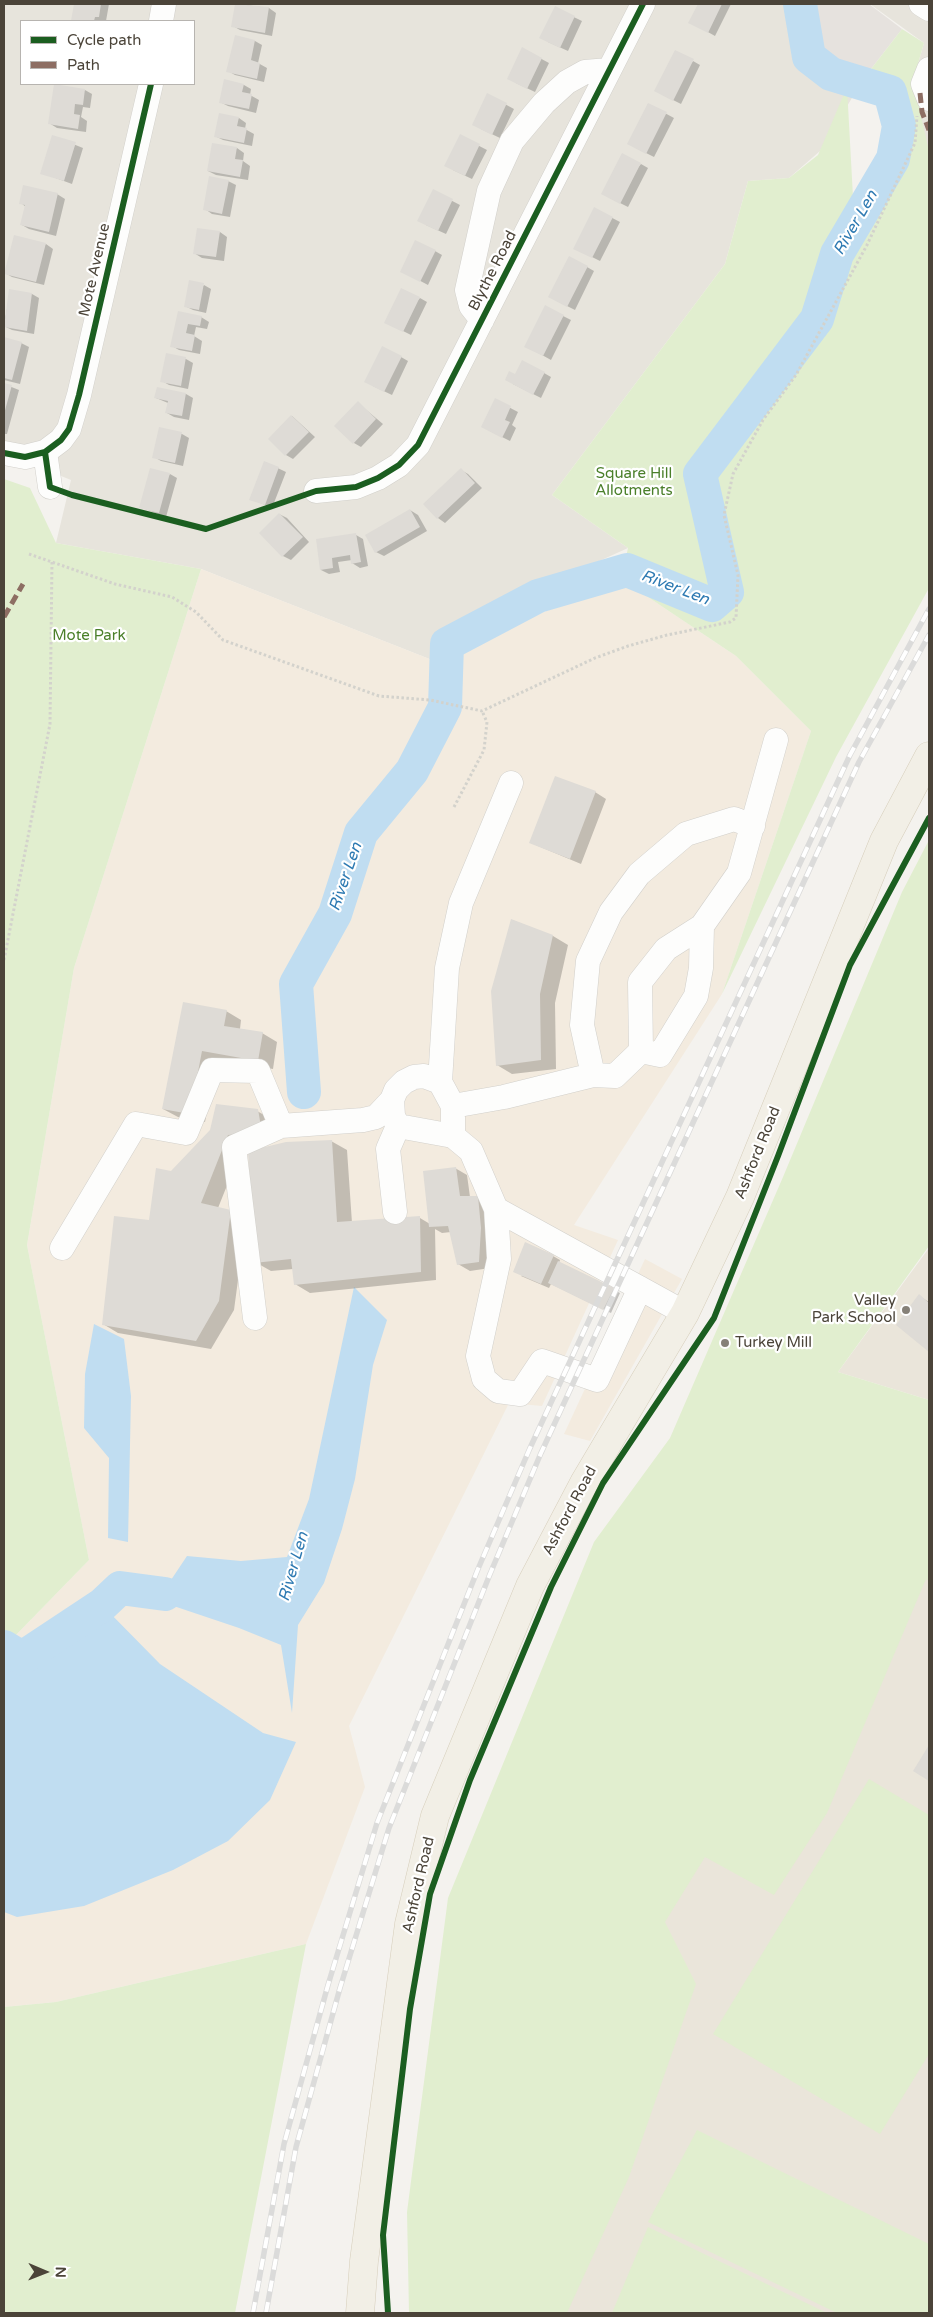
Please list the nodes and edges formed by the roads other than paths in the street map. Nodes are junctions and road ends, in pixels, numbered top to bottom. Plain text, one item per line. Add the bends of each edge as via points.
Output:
1 (164, 4) edge
2 (643, 4) edge
3 (921, 4) edge
4 (929, 8) edge
5 (161, 20) edge
6 (609, 70) junction
7 (151, 85) edge
8 (482, 320) junction
9 (45, 452) junction
10 (4, 453) edge
11 (50, 487) road end
12 (316, 491) road end
13 (776, 740) dead end
14 (929, 756) edge
15 (511, 783) dead end
16 (753, 826) junction
17 (702, 926) junction
18 (641, 1051) junction
19 (593, 1075) junction
20 (440, 1082) junction
21 (392, 1100) junction
22 (453, 1106) junction
23 (281, 1126) junction
24 (398, 1126) junction
25 (453, 1136) junction
26 (496, 1209) junction
27 (395, 1212) dead end
28 (62, 1248) dead end
29 (640, 1288) junction
30 (686, 1313) junction
31 (255, 1318) dead end
32 (360, 2313) edge

1 - 5 street
2 - 6 street, Blythe Road
3 - 4 street
6 - 8 street, Blythe Road
6 - 8 street via 585,72 567,82 544,103 512,141 490,190 467,290 471,306
7 - 9 street, Mote Avenue via 79,395 69,429
8 - 12 street, Blythe Road via 418,445 399,464 378,478 356,487
9 - 10 street via 25,457
9 - 11 street
13 - 16 street
14 - 30 main road, Ashford Road via 884,841 740,1198
15 - 20 street via 461,903 447,968
16 - 17 street via 739,873
16 - 19 street via 734,819 686,834 639,874 611,912 588,961 582,1025
17 - 18 street via 666,949 640,982
17 - 18 street via 702,968 696,996 660,1055
18 - 19 street via 615,1076
19 - 22 street
20 - 21 street via 424,1076 414,1077 396,1090
20 - 22 street
21 - 23 street via 376,1116 363,1120
21 - 24 street via 393,1116
22 - 25 street
23 - 28 street via 258,1071 212,1070 186,1133 136,1124
23 - 31 street via 234,1147
24 - 25 street
24 - 27 street via 388,1149
25 - 26 street via 471,1151
26 - 29 street
26 - 29 street via 500,1259 478,1356 484,1379 498,1391 520,1394 542,1361 597,1380
29 - 30 street
30 - 32 main road, Ashford Road via 584,1483 530,1586 435,1816 409,1924 364,2261

